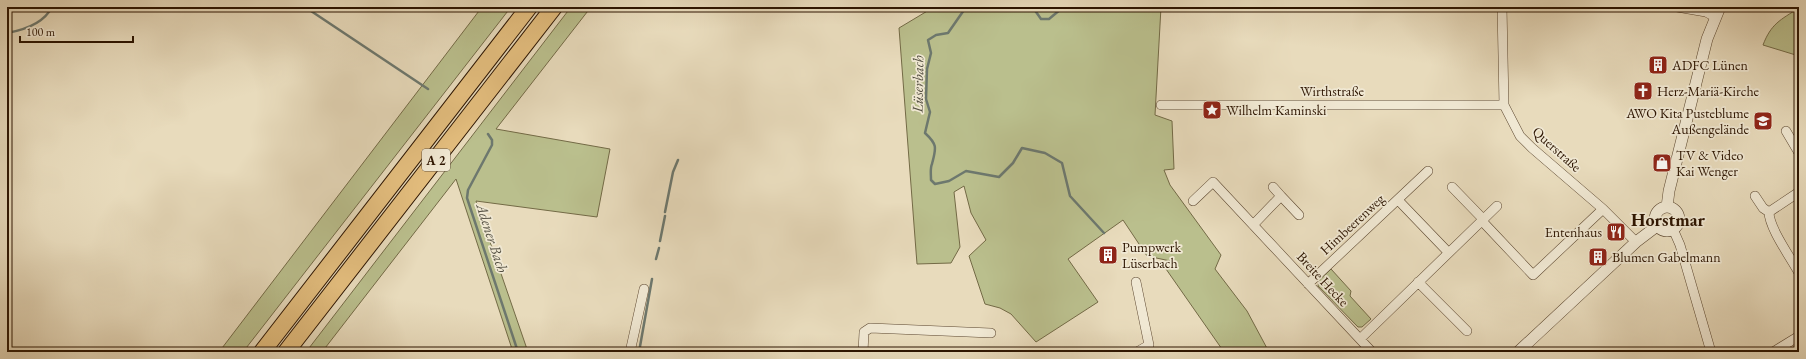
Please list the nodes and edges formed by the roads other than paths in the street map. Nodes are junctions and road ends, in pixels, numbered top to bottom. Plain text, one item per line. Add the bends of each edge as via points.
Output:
1 (529, 7) edge
2 (554, 7) edge
3 (1502, 7) edge
4 (1677, 7) edge
5 (1717, 12) edge
6 (1161, 105) dead end
7 (1504, 106) junction
8 (1786, 131) dead end
9 (1799, 153) edge
10 (1428, 171) dead end
11 (1272, 187) dead end
12 (1452, 187) dead end
13 (1799, 192) edge
14 (1281, 196) junction
15 (1755, 196) dead end
16 (1398, 200) junction
17 (1192, 201) dead end
18 (1497, 206) dead end
19 (1667, 207) junction
20 (1603, 209) junction
21 (1769, 212) junction
22 (1299, 215) dead end
23 (1483, 220) junction
24 (1253, 224) junction
25 (1657, 226) junction
26 (1673, 229) junction
27 (1636, 242) junction
28 (1448, 252) junction
29 (1799, 273) edge
30 (1136, 282) dead end
31 (1418, 282) junction
32 (1308, 284) junction
33 (644, 290) dead end
34 (1467, 331) dead end
35 (991, 333) dead end
36 (1799, 336) edge
37 (1360, 339) junction
38 (1151, 348) edge
39 (262, 352) edge
40 (286, 352) edge
41 (630, 352) edge
42 (862, 352) edge
43 (1137, 352) edge
44 (1372, 352) edge
45 (1518, 352) edge
46 (1711, 352) edge
47 (1773, 352) edge

1 - 39 highway, A 2
2 - 40 highway, A 2
3 - 7 street, Querstraße
4 - 5 street
5 - 19 street via 1706,43
6 - 7 street, Wirthstraße
7 - 20 street, Querstraße via 1520,136
8 - 9 street
10 - 16 street, Himbeerenweg
11 - 14 street
12 - 23 street
13 - 21 street
14 - 22 street
14 - 24 street
15 - 21 street
16 - 28 street, Himbeerenweg
16 - 32 street, Himbeerenweg
17 - 24 street, Breite Hecke via 1213,182
18 - 23 street
19 - 25 street via 1656,213
19 - 26 street via 1677,214 1678,222
20 - 23 street via 1533,275
20 - 27 street, Querstraße
21 - 29 street via 1774,228
23 - 28 street
24 - 32 street, Breite Hecke
25 - 26 street via 1664,231
25 - 27 street
26 - 46 street
27 - 45 street
28 - 31 street
30 - 38 street
31 - 34 street
31 - 37 street
32 - 37 street, Breite Hecke
33 - 41 street
35 - 42 street via 870,328 864,332
36 - 47 street
37 - 44 street, Breite Hecke
38 - 43 street

